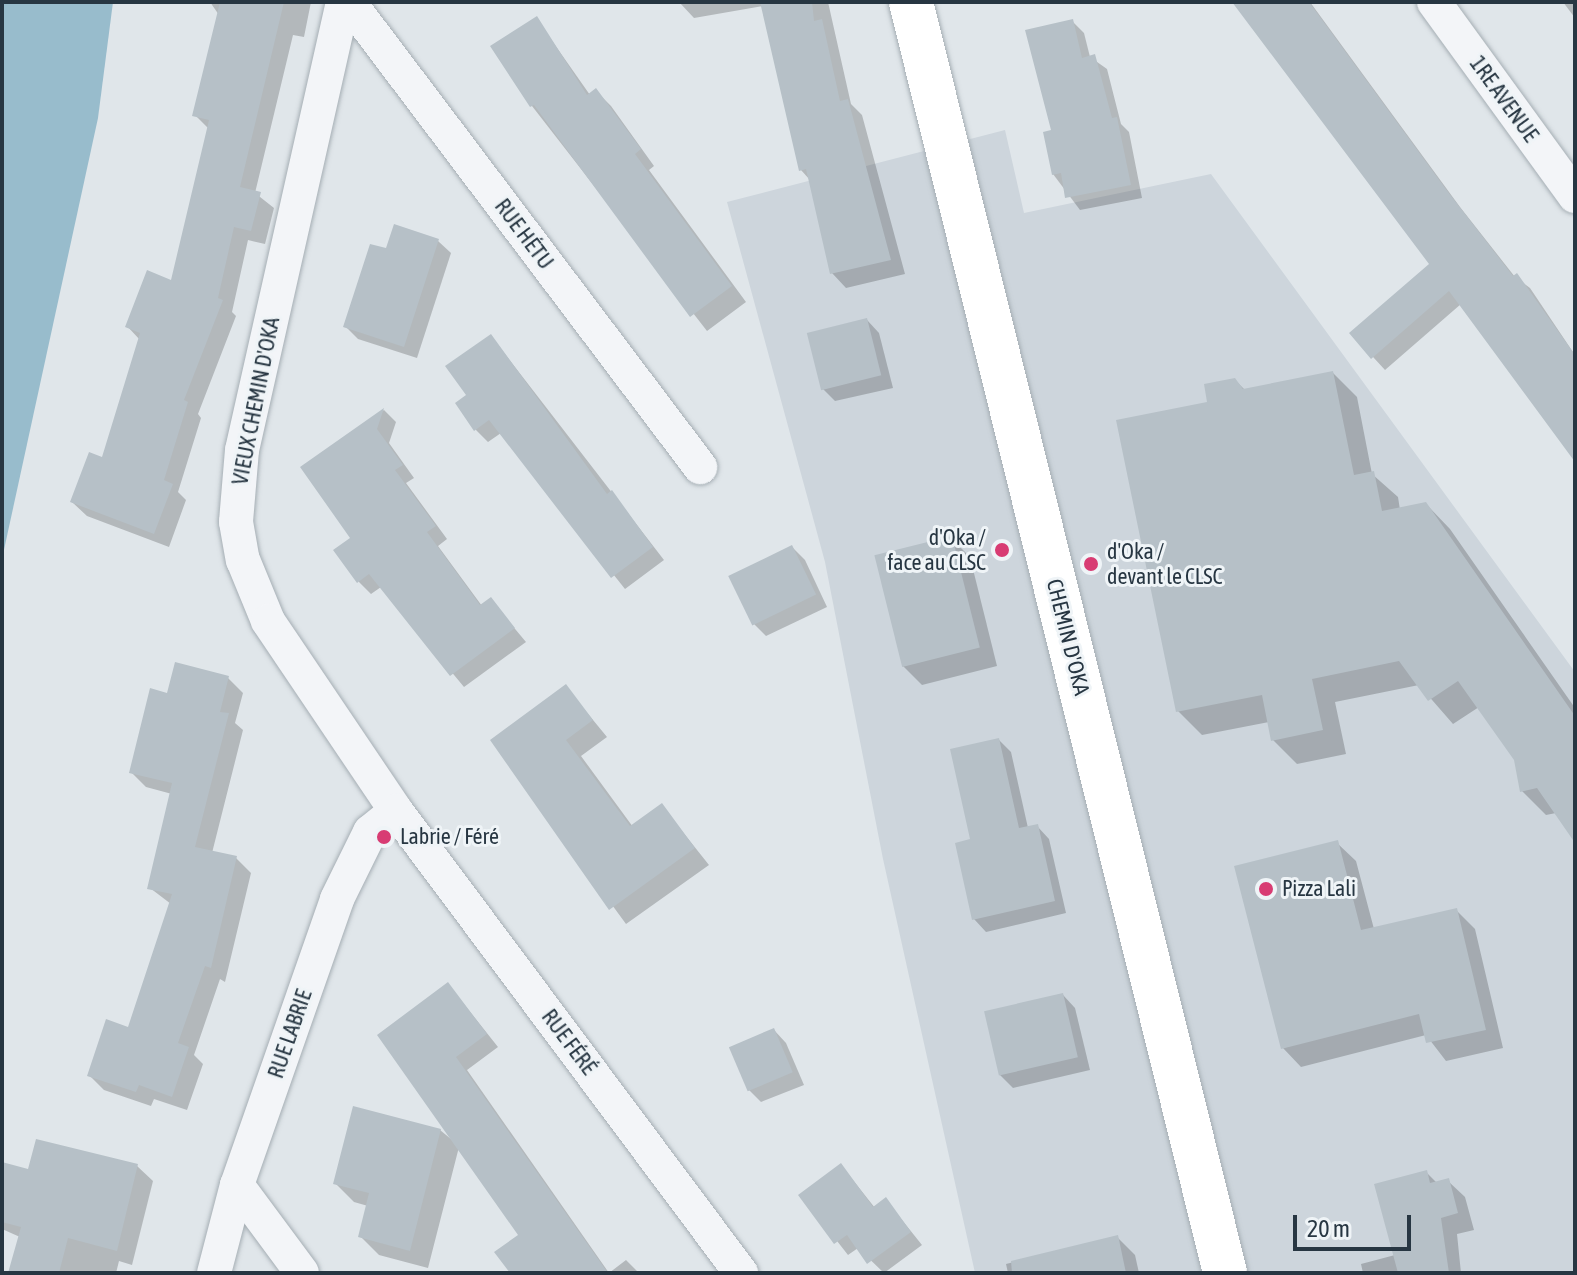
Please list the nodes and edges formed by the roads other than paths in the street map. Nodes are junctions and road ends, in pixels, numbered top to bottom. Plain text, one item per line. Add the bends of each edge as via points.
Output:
1 (346, 2) edge
2 (911, 2) edge
3 (1434, 2) edge
4 (1575, 196) edge
5 (700, 467) dead end
6 (396, 811) junction
7 (237, 1185) junction
8 (214, 1273) edge
9 (302, 1273) edge
10 (741, 1273) edge
11 (1225, 1273) edge

1 - 5 street, RUE HÉTU
1 - 6 street, VIEUX CHEMIN D'OKA via 242,450 236,522 243,560 268,621
2 - 11 main road, CHEMIN D'OKA
3 - 4 street, 1RE AVENUE
6 - 7 street, RUE LABRIE via 370,832 337,899
6 - 10 street, RUE FÉRÉ
7 - 8 street, RUE LABRIE
7 - 9 street

